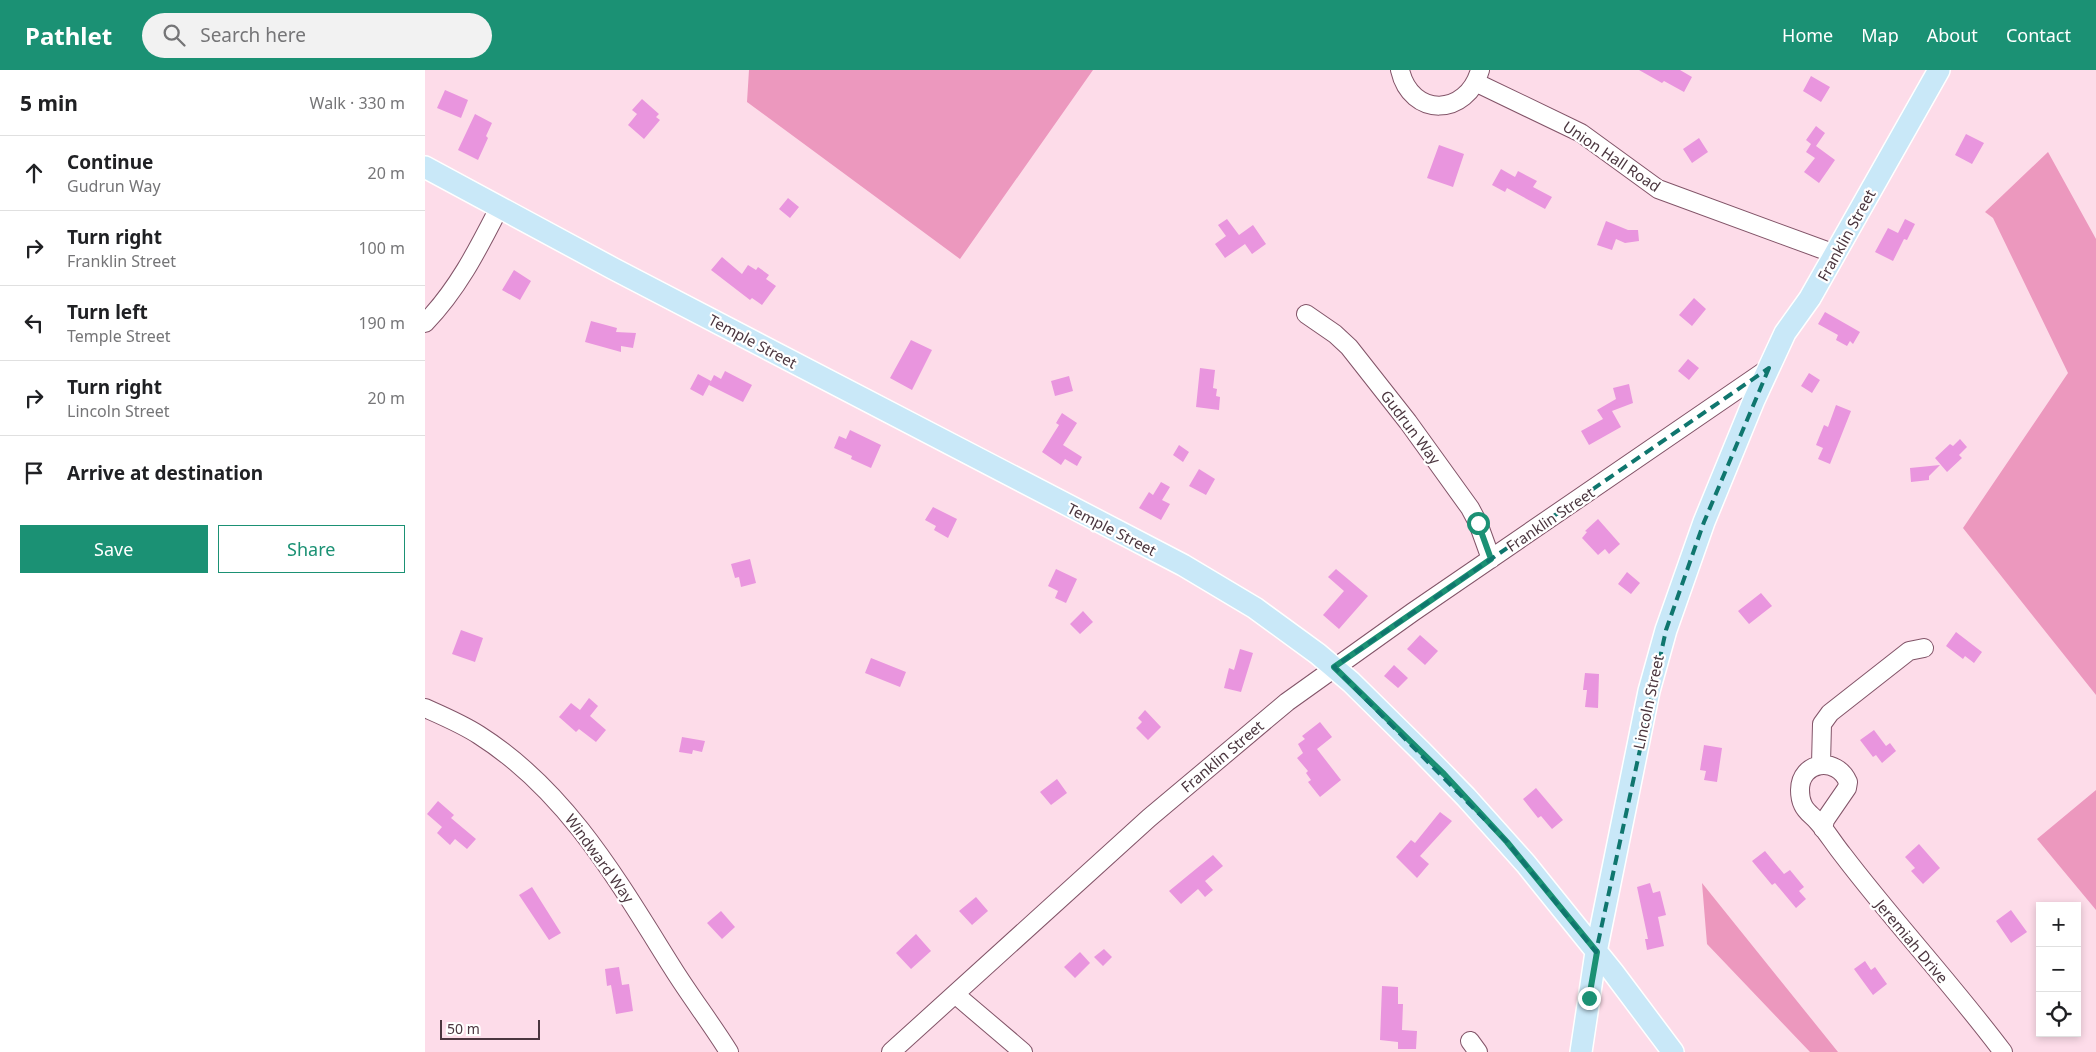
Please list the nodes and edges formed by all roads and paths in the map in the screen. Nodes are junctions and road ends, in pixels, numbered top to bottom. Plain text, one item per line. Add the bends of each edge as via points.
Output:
1 (1400, 70) edge
2 (1939, 70) edge
3 (1479, 76) edge
4 (425, 167) edge
5 (499, 208) junction
6 (1835, 254) junction
7 (1306, 314) dead end
8 (425, 323) edge
9 (1769, 368) junction
10 (1491, 559) junction
11 (1924, 648) dead end
12 (1334, 667) junction
13 (425, 708) edge
14 (1821, 764) junction
15 (1823, 829) junction
16 (1597, 952) junction
17 (956, 995) junction
18 (729, 1052) edge
19 (891, 1052) edge
20 (1023, 1052) edge
21 (1581, 1052) edge
22 (1673, 1052) edge
23 (2003, 1052) edge

1 - 3 street, Union Hall Road via 1412,94 1431,104 1441,105 1458,101 1470,93
2 - 6 main road, Franklin Street
3 - 6 street, Union Hall Road via 1581,133 1658,189
4 - 5 main road, Temple Street
5 - 8 street via 457,286
5 - 12 main road, Temple Street via 1183,565 1255,608
6 - 9 main road, Franklin Street via 1785,334
7 - 10 street, Gudrun Way via 1349,348 1414,430 1470,508
9 - 10 street, Franklin Street
9 - 16 main road, Lincoln Street via 1702,529 1663,638 1649,691
10 - 12 street, Franklin Street
11 - 14 street via 1909,651 1830,713 1822,724
12 - 16 main road, Temple Street via 1444,774 1507,842
12 - 17 street, Franklin Street via 1287,702 1149,818
13 - 18 street, Windward Way via 479,735 504,753 551,794 576,822 621,884
14 - 15 street, Jeremiah Drive via 1808,770 1800,790 1803,806
14 - 15 street via 1838,768 1848,782
15 - 23 street, Jeremiah Drive
16 - 21 main road, Lincoln Street
16 - 22 main road, Temple Street
17 - 19 street, Franklin Street
17 - 20 street

